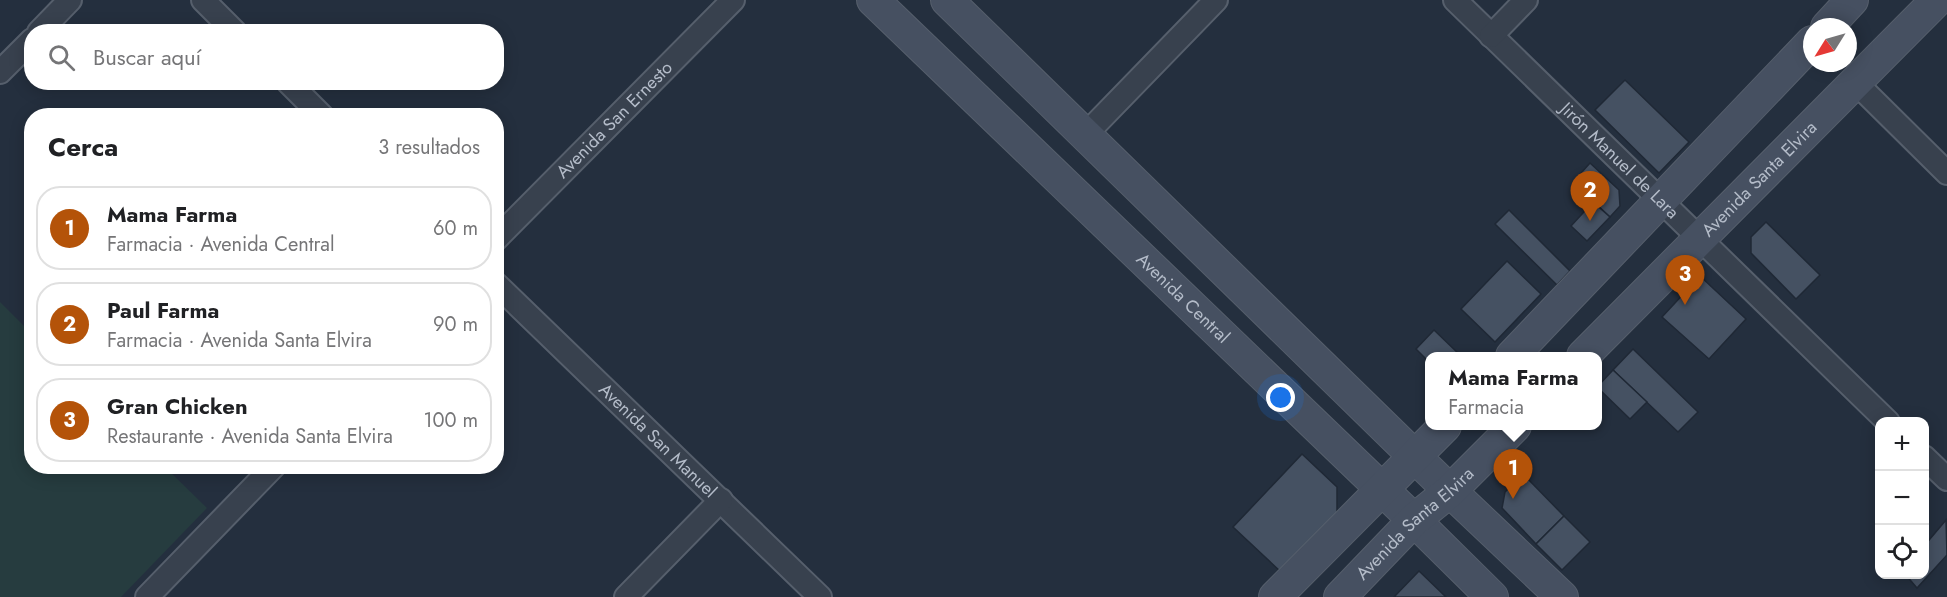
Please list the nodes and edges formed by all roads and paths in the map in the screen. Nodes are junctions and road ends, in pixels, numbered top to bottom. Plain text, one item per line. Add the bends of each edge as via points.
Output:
1 (70, 0) edge
2 (203, 0) edge
3 (733, 0) edge
4 (873, 0) edge
5 (947, 0) edge
6 (1215, 0) edge
7 (1455, 0) edge
8 (1526, 0) edge
9 (1852, 0) edge
10 (1937, 0) edge
11 (1835, 18) edge
12 (47, 24) edge
13 (227, 24) edge
14 (1491, 36) junction
15 (24, 48) edge
16 (1803, 51) edge
17 (0, 72) edge
18 (1856, 83) junction
19 (296, 90) edge
20 (314, 108) edge
21 (1086, 134) junction
22 (1947, 173) edge
23 (1661, 200) junction
24 (504, 231) edge
25 (1701, 238) junction
26 (504, 292) edge
27 (1517, 352) edge
28 (1588, 352) edge
29 (1883, 417) edge
30 (1441, 430) edge
31 (1511, 430) edge
32 (1415, 457) junction
33 (1929, 462) edge
34 (266, 474) edge
35 (1947, 479) edge
36 (1382, 491) junction
37 (1450, 491) junction
38 (721, 500) junction
39 (1414, 520) junction
40 (147, 597) edge
41 (626, 597) edge
42 (820, 597) edge
43 (1275, 597) edge
44 (1340, 597) edge
45 (1492, 597) edge
46 (1562, 597) edge

1 - 12 street
2 - 13 street
3 - 24 street, Avenida San Ernesto
4 - 36 main road, Avenida Central
5 - 21 main road
6 - 21 street
7 - 14 street, Jirón Manuel de Lara
8 - 14 street
9 - 11 main road
10 - 18 main road, Avenida Santa Elvira
14 - 23 street, Jirón Manuel de Lara
15 - 17 street
16 - 23 main road
18 - 22 street
18 - 25 main road, Avenida Santa Elvira
19 - 20 street
21 - 32 main road
23 - 25 street, Jirón Manuel de Lara
23 - 27 main road
25 - 28 main road, Avenida Santa Elvira
25 - 29 street, Jirón Manuel de Lara
26 - 38 street, Avenida San Manuel
30 - 32 main road
31 - 37 main road, Avenida Santa Elvira
32 - 36 main road
32 - 37 main road
33 - 35 street
34 - 40 street
36 - 39 main road, Avenida Central
36 - 43 main road
37 - 39 main road, Avenida Santa Elvira
37 - 46 main road
38 - 41 street
38 - 42 street, Avenida San Manuel
39 - 44 main road, Avenida Santa Elvira
39 - 45 main road, Avenida Central

